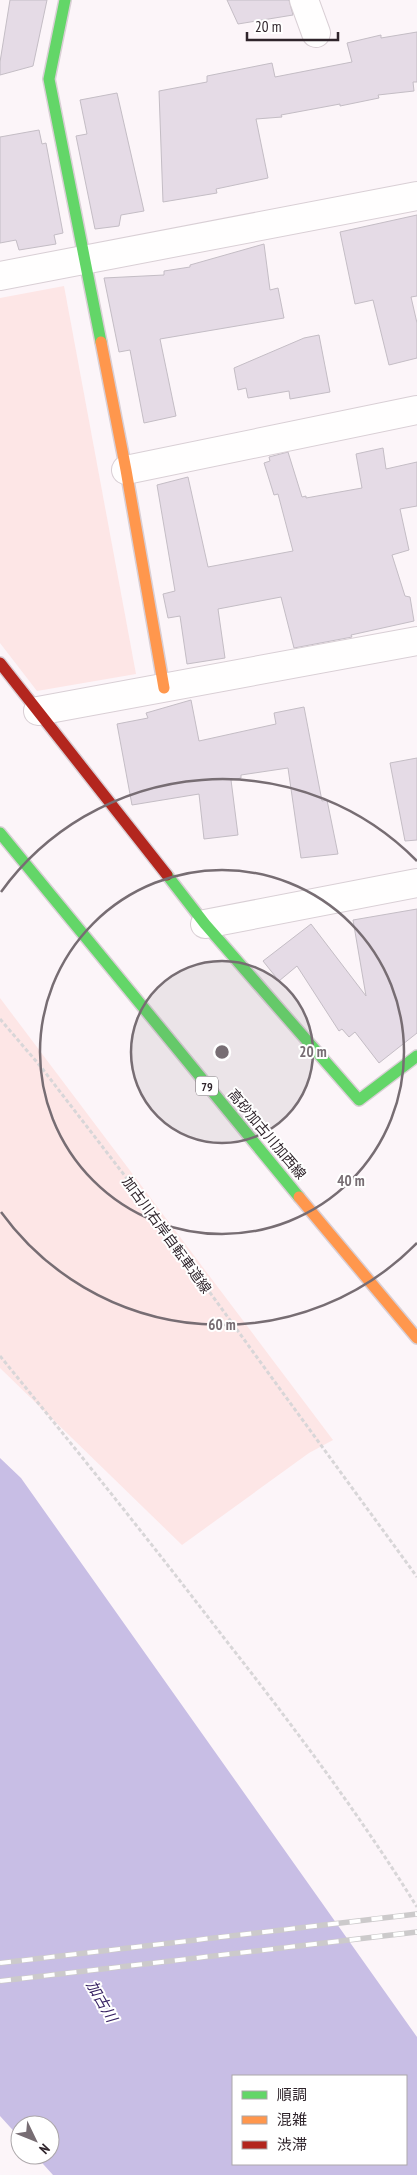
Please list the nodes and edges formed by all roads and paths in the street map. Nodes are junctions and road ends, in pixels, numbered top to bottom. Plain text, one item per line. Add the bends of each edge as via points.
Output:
1 (66, 0) edge
2 (304, 0) edge
3 (316, 33) dead end
4 (417, 196) edge
5 (84, 260) junction
6 (0, 276) edge
7 (417, 410) edge
8 (126, 470) junction
9 (417, 641) edge
10 (0, 663) edge
11 (164, 688) junction
12 (38, 711) junction
13 (0, 832) edge
14 (417, 883) edge
15 (205, 924) junction
16 (0, 1019) edge
17 (417, 1056) edge
18 (417, 1338) edge
19 (0, 1356) edge
20 (417, 1578) edge
21 (417, 1907) edge

1 - 5 street via 49,79
2 - 3 street
4 - 5 street
5 - 6 street
5 - 8 street
7 - 8 street
8 - 11 street
9 - 11 street
10 - 12 street
11 - 12 street
12 - 15 street
13 - 18 street, 高砂加古川加西線 / 79
14 - 15 street
15 - 17 street via 359,1100
16 - 20 path, 加古川右岸自転車道線 via 125,1176
19 - 21 path via 121,1503 278,1707

